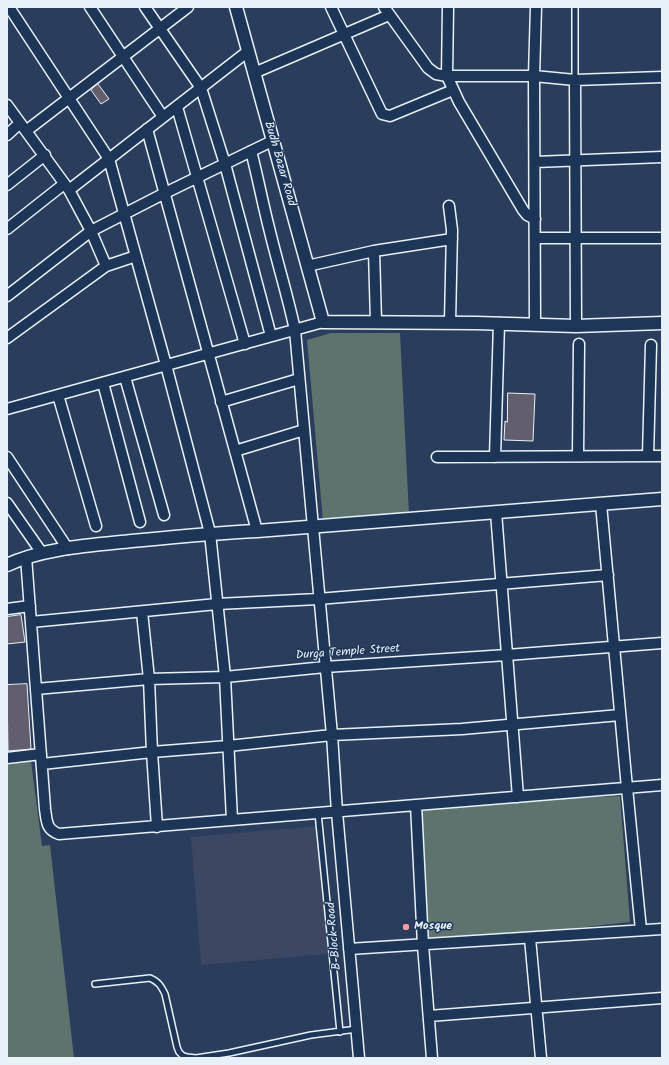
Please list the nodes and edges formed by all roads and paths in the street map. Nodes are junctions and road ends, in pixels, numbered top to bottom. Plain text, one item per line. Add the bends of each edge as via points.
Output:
1 (9, 7) edge
2 (90, 7) edge
3 (145, 7) edge
4 (188, 7) edge
5 (236, 7) edge
6 (331, 7) edge
7 (448, 7) edge
8 (536, 7) edge
9 (575, 7) edge
10 (387, 11) edge
11 (159, 29) junction
12 (344, 35) junction
13 (248, 52) junction
14 (123, 57) junction
15 (254, 73) junction
16 (447, 76) junction
17 (534, 76) junction
18 (662, 77) edge
19 (575, 80) junction
20 (201, 88) junction
21 (452, 90) junction
22 (69, 98) junction
23 (7, 105) edge
24 (177, 107) junction
25 (163, 117) junction
26 (23, 127) junction
27 (148, 129) junction
28 (7, 135) edge
29 (272, 141) junction
30 (251, 151) junction
31 (45, 155) junction
32 (662, 157) edge
33 (109, 159) junction
34 (575, 160) junction
35 (535, 162) junction
36 (225, 164) junction
37 (197, 178) junction
38 (7, 185) edge
39 (66, 187) junction
40 (165, 193) junction
41 (448, 206) dead end
42 (123, 215) junction
43 (535, 219) junction
44 (7, 229) edge
45 (91, 231) junction
46 (535, 238) junction
47 (662, 238) edge
48 (576, 239) junction
49 (452, 240) junction
50 (374, 251) junction
51 (136, 256) junction
52 (106, 266) junction
53 (307, 266) junction
54 (7, 296) edge
55 (323, 322) junction
56 (376, 322) junction
57 (450, 322) junction
58 (499, 323) junction
59 (662, 323) edge
60 (535, 325) junction
61 (576, 326) junction
62 (295, 330) junction
63 (272, 336) junction
64 (7, 338) edge
65 (245, 344) junction
66 (579, 344) dead end
67 (651, 345) dead end
68 (208, 354) junction
69 (166, 365) junction
70 (125, 377) junction
71 (299, 379) junction
72 (103, 383) junction
73 (58, 395) junction
74 (221, 402) junction
75 (7, 409) edge
76 (304, 430) junction
77 (235, 451) junction
78 (578, 456) junction
79 (648, 456) junction
80 (662, 456) edge
81 (7, 457) edge
82 (496, 457) junction
83 (437, 458) dead end
84 (662, 499) edge
85 (7, 503) edge
86 (601, 504) junction
87 (496, 512) junction
88 (164, 514) dead end
89 (140, 522) dead end
90 (96, 526) dead end
91 (312, 527) junction
92 (257, 531) junction
93 (210, 533) junction
94 (68, 549) junction
95 (42, 553) junction
96 (26, 557) junction
97 (8, 563) edge
98 (608, 575) junction
99 (502, 584) junction
100 (318, 599) junction
101 (217, 604) junction
102 (30, 606) junction
103 (7, 609) edge
104 (142, 612) junction
105 (31, 622) junction
106 (662, 643) edge
107 (614, 647) junction
108 (507, 655) junction
109 (325, 667) junction
110 (225, 677) junction
111 (149, 679) junction
112 (36, 689) junction
113 (620, 715) junction
114 (513, 724) junction
115 (332, 735) junction
116 (228, 746) junction
117 (152, 752) junction
118 (7, 758) edge
119 (41, 759) junction
120 (662, 785) edge
121 (627, 788) junction
122 (518, 797) junction
123 (416, 805) junction
124 (337, 812) junction
125 (318, 813) junction
126 (232, 820) junction
127 (157, 827) junction
128 (662, 929) edge
129 (642, 930) junction
130 (530, 938) junction
131 (423, 945) junction
132 (349, 949) junction
133 (95, 984) dead end
134 (662, 998) edge
135 (537, 1008) junction
136 (429, 1016) junction
137 (356, 1029) junction
138 (340, 1032) junction
139 (359, 1058) edge
140 (432, 1058) edge
141 (541, 1058) edge

1 - 22 street
2 - 14 street
3 - 11 street
4 - 11 street
5 - 13 street, Budh Bazar Road
6 - 12 street
7 - 16 street
8 - 17 street
9 - 19 lane
10 - 12 street
10 - 16 street via 428,68 436,74
11 - 14 street
11 - 20 street
12 - 15 street
12 - 21 street via 380,112 385,115 390,116
13 - 15 street, Budh Bazar Road
13 - 20 street
14 - 22 street
14 - 25 street
15 - 29 street, Budh Bazar Road
16 - 17 street
16 - 21 street
17 - 19 street
17 - 35 street
18 - 19 street
19 - 34 street
20 - 24 street
20 - 36 street
21 - 43 street via 526,215
22 - 26 street
22 - 33 street
23 - 26 street
24 - 25 street
24 - 37 street
25 - 27 street
26 - 28 street
26 - 31 street
27 - 33 street
27 - 40 street
29 - 30 street
29 - 53 street, Budh Bazar Road
30 - 36 street
30 - 62 street, B Block Road
31 - 38 street
31 - 39 street
32 - 34 street
33 - 39 street
33 - 42 street
34 - 35 street
34 - 48 street
35 - 43 street
36 - 37 street
36 - 63 street
37 - 40 street
37 - 65 street
39 - 44 street
39 - 45 street
40 - 42 street
40 - 68 street
41 - 49 street
42 - 45 street
42 - 51 street
43 - 46 street
45 - 52 street
45 - 54 street
46 - 48 street
46 - 60 street
47 - 48 street
48 - 61 street
49 - 50 street
49 - 57 street
50 - 53 street
50 - 56 street
51 - 52 street
51 - 69 street
52 - 64 street
53 - 55 street, Budh Bazar Road
55 - 56 street
55 - 62 street
56 - 57 street
57 - 58 street
58 - 60 street
58 - 82 street
59 - 61 street
60 - 61 street
62 - 63 street
62 - 71 street, B Block Road
63 - 65 street
65 - 68 street
66 - 78 street
67 - 79 street
68 - 69 street
68 - 74 street
69 - 70 street
69 - 93 street
70 - 72 street
70 - 88 street
71 - 74 street
71 - 76 street, B Block Road
72 - 73 street
72 - 89 street
73 - 75 street
73 - 90 street
74 - 77 street
76 - 77 street
76 - 91 street, B Block Road
77 - 92 street
78 - 79 street
78 - 82 street
79 - 80 street
81 - 94 street
82 - 83 street
84 - 86 street
85 - 95 street
86 - 87 street
86 - 98 street
87 - 91 street
87 - 99 street
91 - 92 street
91 - 100 street, B Block Road
92 - 93 street
93 - 94 street
93 - 101 street
94 - 95 street
95 - 96 street
96 - 97 street
96 - 102 street
98 - 99 street
98 - 107 street
99 - 100 street
99 - 108 street
100 - 101 street
100 - 109 street, B Block Road
101 - 104 street
101 - 110 street
102 - 103 street
102 - 105 street
104 - 105 street
104 - 111 street
105 - 112 street
106 - 107 street, Durga Temple Street
107 - 108 street, Durga Temple Street
107 - 113 street
108 - 109 street, Durga Temple Street
108 - 114 street
109 - 110 street, Durga Temple Street
109 - 115 street, B Block Road
110 - 111 street, Durga Temple Street
110 - 116 street
111 - 112 street, Durga Temple Street
111 - 117 street
112 - 119 street
113 - 114 street
113 - 121 street
114 - 115 street
114 - 122 street
115 - 116 street
115 - 124 street, B Block Road
116 - 117 street
116 - 126 street
117 - 119 street
117 - 127 street
118 - 119 street
119 - 127 street via 45,809 49,828 53,832 59,834
120 - 121 street
121 - 122 street
121 - 129 street
122 - 123 street
123 - 124 street
123 - 131 street
124 - 125 street
124 - 132 street, B Block Road
125 - 126 street
125 - 138 lane
126 - 127 street
128 - 129 street
129 - 130 street
130 - 131 street
130 - 135 street
131 - 132 street
131 - 136 street
132 - 137 street, B Block Road
133 - 138 lane via 145,978 157,981 165,994 177,1047 179,1052 187,1057 229,1053 279,1041
134 - 135 street
135 - 136 street
135 - 141 street
136 - 140 street
137 - 138 lane
137 - 139 street, B Block Road

